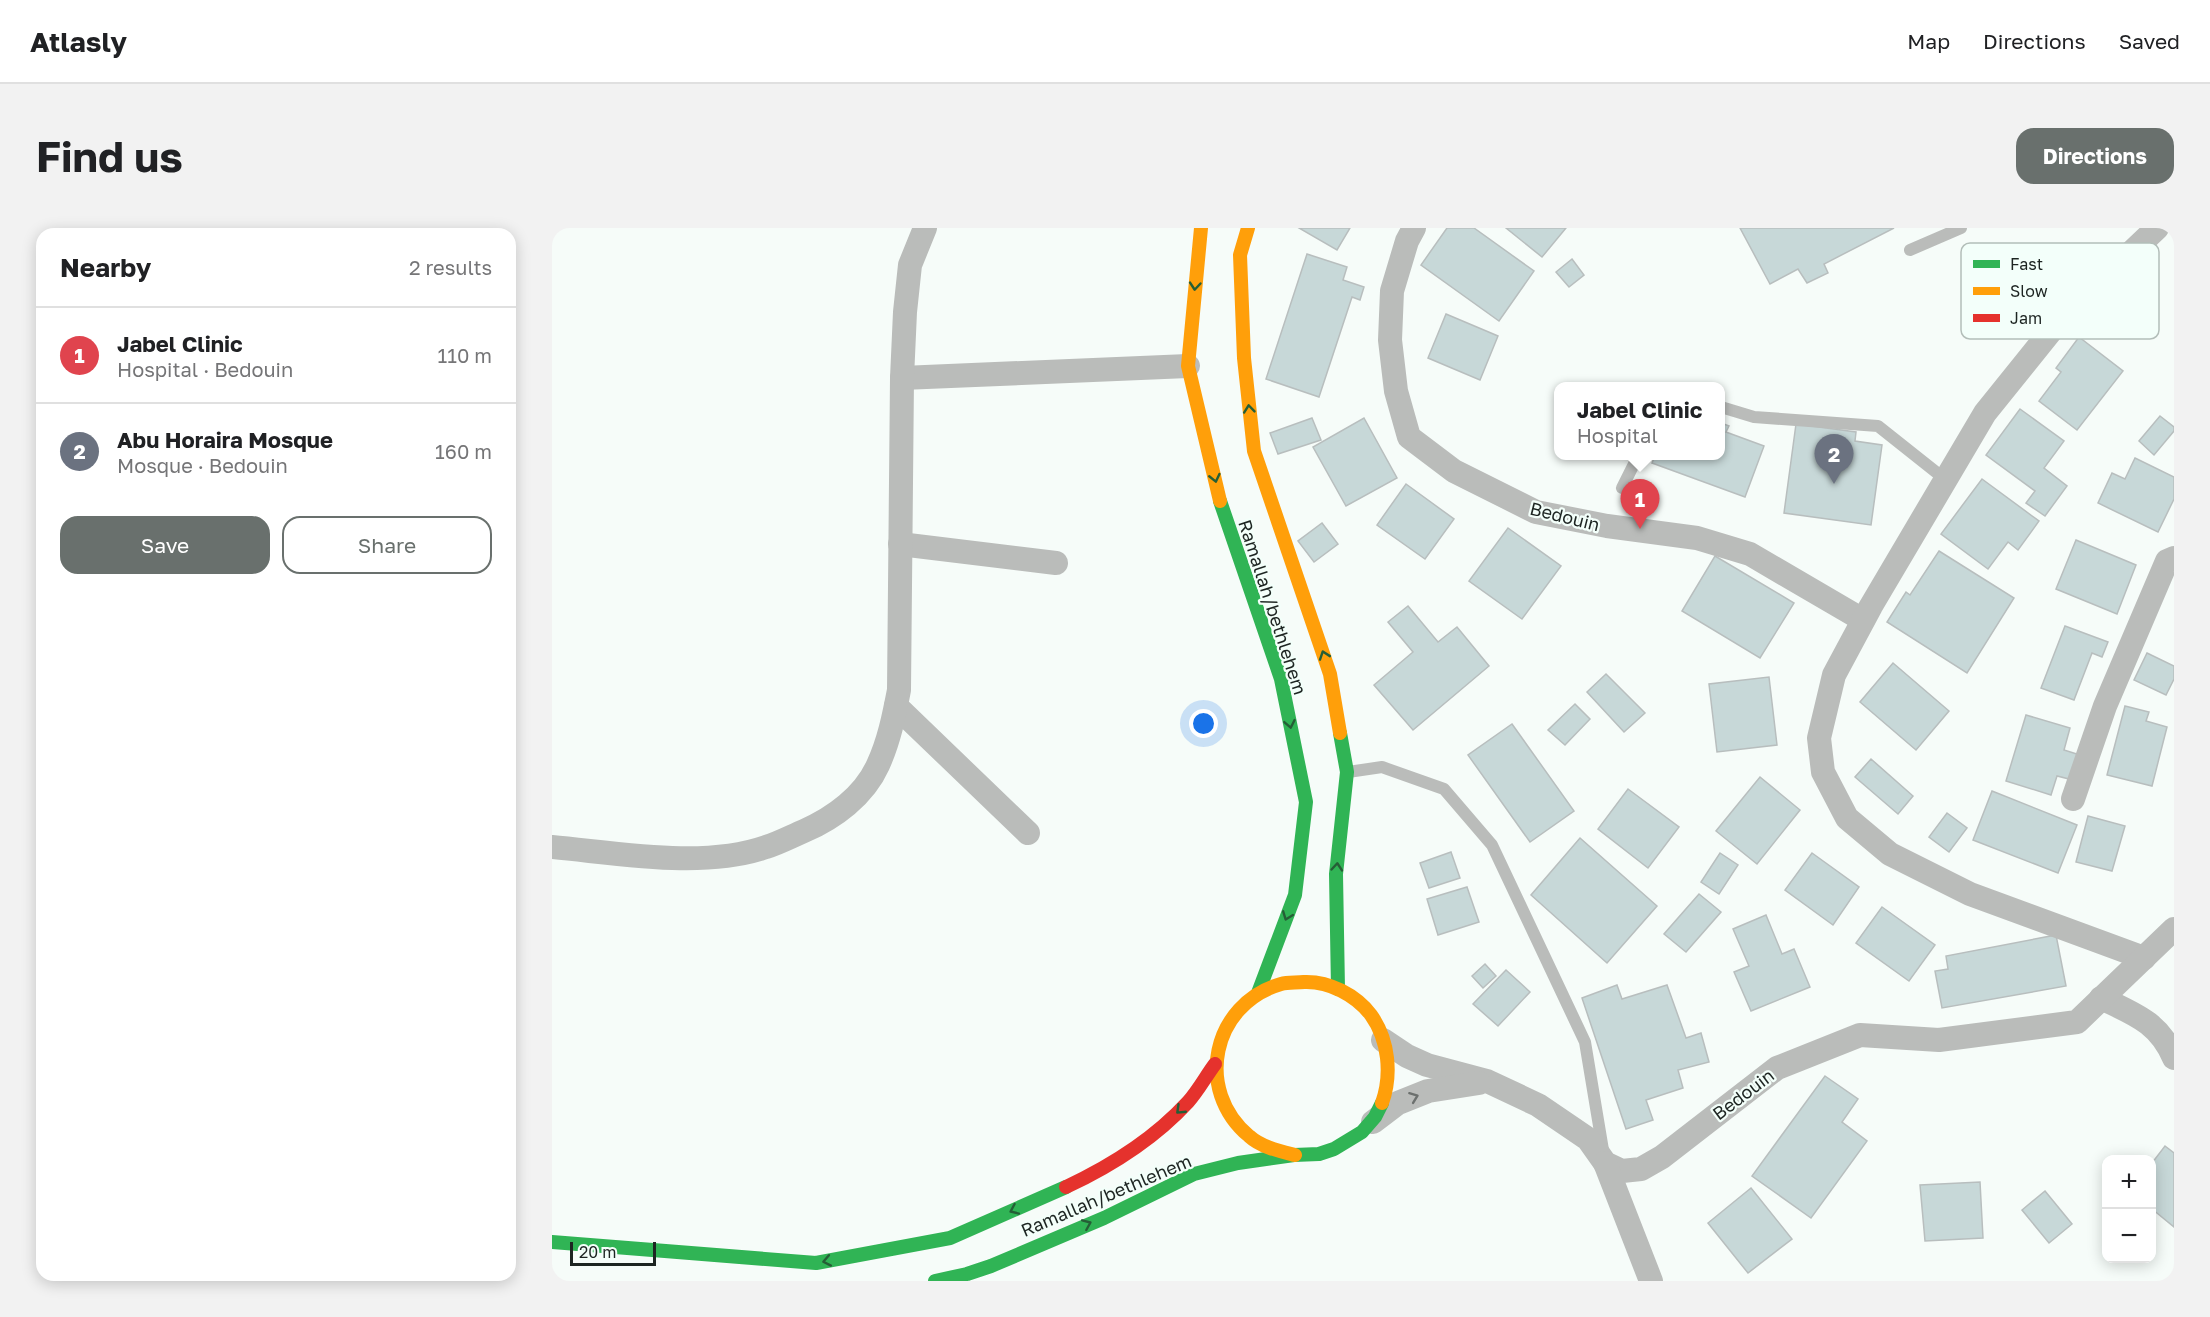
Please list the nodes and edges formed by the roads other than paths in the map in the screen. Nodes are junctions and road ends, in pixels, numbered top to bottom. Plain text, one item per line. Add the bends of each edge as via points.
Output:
1 (925, 228) edge
2 (1201, 228) edge
3 (1248, 228) edge
4 (1414, 228) edge
5 (1961, 228) edge
6 (2157, 228) edge
7 (2141, 243) edge
8 (1910, 250) dead end
9 (2045, 339) edge
10 (1188, 366) junction
11 (902, 378) junction
12 (1725, 408) edge
13 (1636, 460) edge
14 (1946, 480) junction
15 (1622, 488) dead end
16 (900, 544) junction
17 (2174, 558) edge
18 (1056, 563) dead end
19 (1863, 620) junction
20 (896, 706) junction
21 (1347, 772) junction
22 (2073, 799) dead end
23 (1028, 833) dead end
24 (552, 847) edge
25 (2174, 929) edge
26 (2144, 958) junction
27 (1338, 989) junction
28 (1258, 993) junction
29 (2101, 998) junction
30 (1383, 1040) junction
31 (2174, 1058) edge
32 (1215, 1064) junction
33 (1487, 1081) junction
34 (1366, 1128) junction
35 (1295, 1155) junction
36 (1605, 1163) junction
37 (552, 1242) edge
38 (935, 1281) edge
39 (1651, 1281) edge

1 - 11 street via 910,265
2 -> 10 main road, Ramallah/bethlehem
21 -> 3 main road, Ramallah/bethlehem via 1330,674 1254,451 1244,358 1240,255
4 - 19 street, Bedouin via 1392,291 1390,340 1396,391 1409,437 1454,471 1536,513 1697,538 1750,554
5 - 8 lane
6 - 7 street
9 - 14 street via 1985,413
10 - 11 street
10 -> 28 main road, Ramallah/bethlehem via 1221,505 1281,679 1306,802 1294,895
11 - 16 street
12 - 14 lane via 1754,417 1878,426
13 - 15 lane
14 - 19 street
16 - 18 street
16 - 20 street
17 - 22 street via 2167,561 2105,706
19 - 26 street via 1834,675 1819,738 1823,772 1847,818 1890,854 1970,894
20 - 23 street
20 - 24 street via 877,767 857,796 827,821 765,848 723,857 666,858
27 -> 21 main road, Ramallah/bethlehem via 1336,874
21 - 36 lane via 1382,767 1444,789 1492,845 1585,1042
25 - 26 street, Bedouin
26 - 29 street, Bedouin
27 - 28 main road via 1311,982 1284,983
27 - 30 main road via 1361,1005
28 - 32 main road via 1236,1011 1221,1035
29 - 31 street via 2147,1020
29 - 36 street, Bedouin via 2077,1022 1939,1040 1860,1035 1777,1068 1641,1169 1622,1171
30 - 33 street via 1427,1065
30 - 34 main road via 1388,1053 1388,1082 1380,1106
32 - 35 main road via 1218,1092 1230,1116 1247,1135 1270,1149
32 -> 37 main road, Ramallah/bethlehem via 1189,1101 1156,1133 1101,1171 950,1238 816,1263
34 -> 33 street via 1398,1103 1428,1091
33 - 36 street via 1547,1111 1588,1140
34 - 35 main road via 1345,1144 1321,1153
38 -> 35 main road, Ramallah/bethlehem via 971,1273 1218,1167
36 - 39 street

